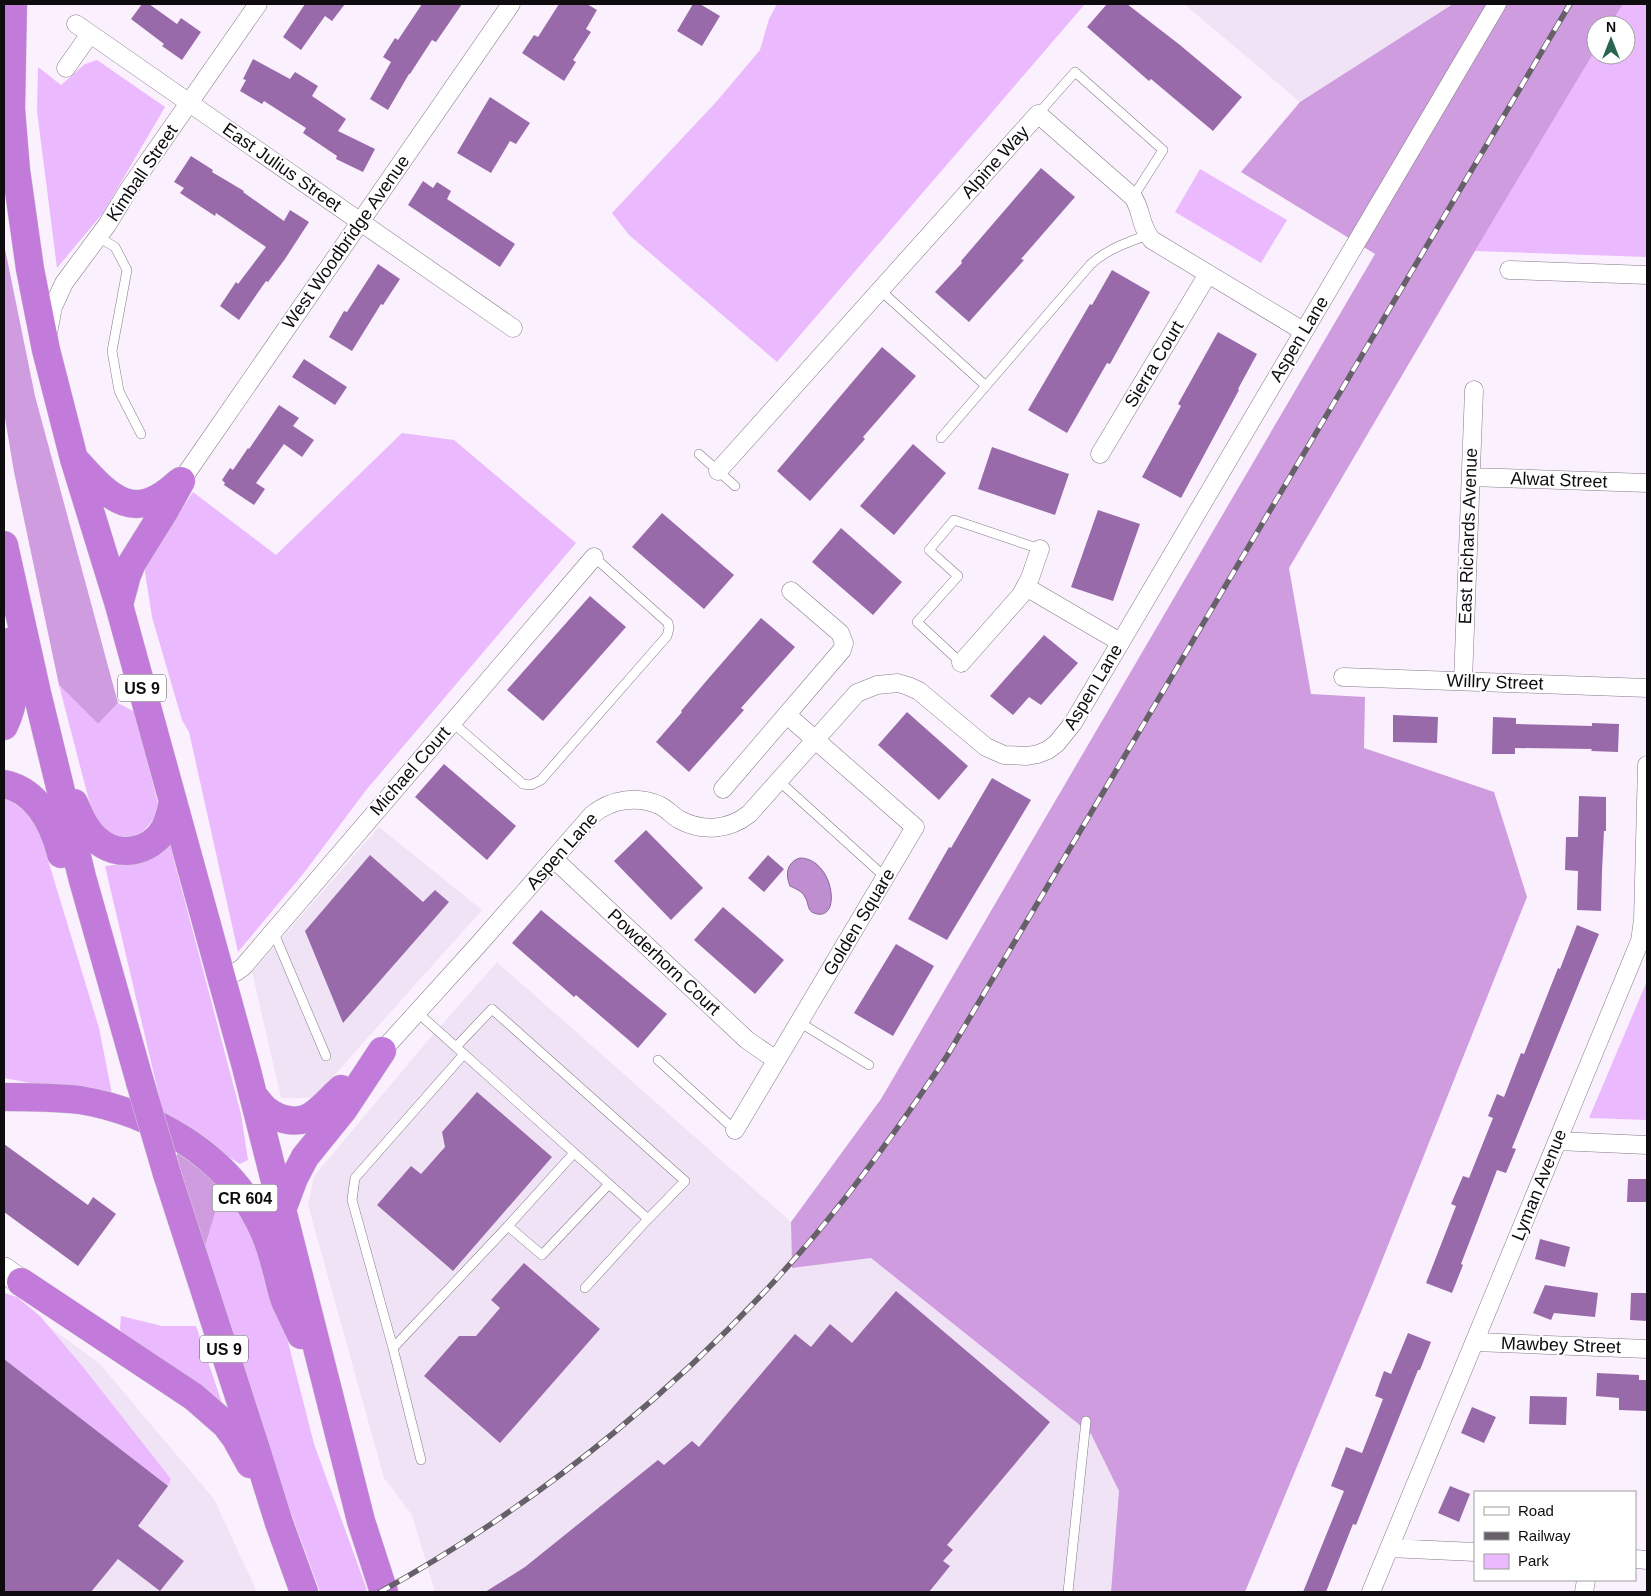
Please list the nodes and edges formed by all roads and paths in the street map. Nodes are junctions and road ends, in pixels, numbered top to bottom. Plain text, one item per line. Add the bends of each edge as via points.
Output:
1 (13, 4) edge
2 (258, 4) edge
3 (511, 4) edge
4 (1497, 4) edge
5 (66, 68) dead end
6 (189, 103) junction
7 (1038, 114) junction
8 (1133, 197) junction
9 (360, 222) junction
10 (1147, 235) junction
11 (98, 236) junction
12 (1508, 270) dead end
13 (1208, 274) junction
14 (1647, 274) edge
15 (880, 290) junction
16 (513, 328) dead end
17 (1303, 331) junction
18 (46, 350) junction
19 (986, 386) junction
20 (1474, 390) dead end
21 (141, 434) dead end
22 (941, 438) dead end
23 (699, 454) dead end
24 (1100, 454) dead end
25 (74, 459) junction
26 (718, 471) junction
27 (1471, 477) junction
28 (181, 481) junction
29 (1647, 483) edge
30 (735, 486) dead end
31 (4, 546) edge
32 (1040, 549) joint
33 (594, 556) joint
34 (9, 572) junction
35 (1026, 587) junction
36 (791, 591) dead end
37 (119, 605) junction
38 (1120, 642) junction
39 (961, 664) joint
40 (1343, 677) dead end
41 (1462, 681) junction
42 (1647, 688) edge
43 (787, 715) junction
44 (452, 722) junction
45 (4, 726) edge
46 (814, 740) junction
47 (52, 756) junction
48 (1647, 765) edge
49 (779, 781) junction
50 (4, 784) edge
51 (723, 789) dead end
52 (174, 802) junction
53 (554, 859) junction
54 (885, 877) junction
55 (273, 931) junction
56 (102, 952) junction
57 (221, 977) junction
58 (418, 1013) junction
59 (799, 1022) junction
60 (456, 1046) junction
61 (382, 1051) junction
62 (464, 1054) junction
63 (326, 1056) dead end
64 (658, 1060) dead end
65 (776, 1060) junction
66 (869, 1065) dead end
67 (253, 1095) junction
68 (4, 1097) edge
69 (735, 1130) joint
70 (1557, 1141) junction
71 (1647, 1145) edge
72 (574, 1153) junction
73 (609, 1184) junction
74 (282, 1210) junction
75 (648, 1219) junction
76 (508, 1226) junction
77 (12, 1276) edge
78 (585, 1288) dead end
79 (1474, 1342) junction
80 (393, 1348) junction
81 (1647, 1349) edge
82 (328, 1390) junction
83 (1086, 1421) dead end
84 (421, 1460) dead end
85 (279, 1524) junction
86 (1389, 1548) junction
87 (1474, 1552) edge
88 (304, 1592) edge
89 (384, 1592) edge
90 (1068, 1592) edge
91 (1371, 1592) edge

1 - 18 highway, US 9 via 12,109 16,170 28,259
2 - 6 street, Kimball Street
3 - 9 street, West Woodbridge Avenue
4 - 17 street, Aspen Lane
5 - 6 street, East Julius Street via 83,29
6 - 9 street, East Julius Street
6 - 11 street, Kimball Street
7 - 8 street, Alpine Way
7 - 8 lane via 1075,72 1163,150
7 - 15 street, Alpine Way
8 - 10 street, Alpine Way
9 - 16 street, East Julius Street
9 - 28 street, West Woodbridge Avenue
10 - 13 street
10 - 19 lane via 1114,247 1097,258
11 - 18 street, Kimball Street via 58,294
11 - 21 lane via 115,247 127,270 112,351 119,391
12 - 14 street
13 - 17 street
13 - 24 street, Sierra Court
15 - 19 lane
15 - 26 street, Alpine Way
17 - 38 street, Aspen Lane
18 - 25 highway, US 9
19 - 22 lane
20 - 27 street, East Richards Avenue
23 - 26 lane
25 - 28 highway via 98,486 127,503 154,501
25 - 37 highway, US 9
26 - 30 lane
27 - 29 street, Alwat Street
27 - 41 street, East Richards Avenue
28 - 37 highway via 132,563
31 - 34 highway, US 9
32 - 35 street
32 - 39 lane via 954,520 929,550 958,576 917,622
33 - 44 street, Michael Court
33 - 44 lane via 668,623 667,636 541,780 530,785 523,784
34 - 45 highway via 14,692
34 - 47 highway, US 9
35 - 38 street
35 - 39 street
36 - 43 street via 840,633 844,644 839,655
37 - 52 highway, US 9
38 - 46 street, Aspen Lane via 1066,733 1038,754 1016,756 995,752 919,691 898,684 877,685 857,693
40 - 41 street, Willry Street
41 - 42 street, Willry Street
43 - 46 street
43 - 51 street
44 - 55 street, Michael Court
46 - 49 street, Aspen Lane
46 - 54 street, Golden Square via 915,827
47 - 52 highway via 85,826 97,841 113,850 137,850 152,842 164,829
47 - 56 highway, US 9
48 - 70 street, Lyman Avenue via 1640,941
49 - 53 street, Aspen Lane via 745,817 720,827 688,824 652,803 631,800 609,804 592,815
49 - 54 lane
50 - 56 highway via 24,792 46,814 66,870
52 - 57 highway, US 9
53 - 58 street, Aspen Lane
53 - 65 street, Powderhorn Court via 747,1040
54 - 59 street, Golden Square
55 - 57 street, Michael Court via 243,967
55 - 63 lane
56 - 85 highway, US 9, bridge via 167,1174
57 - 67 highway, US 9
58 - 60 lane
58 - 61 street, Aspen Lane
59 - 65 street, Golden Square
59 - 66 lane
60 - 62 lane
60 - 75 lane via 492,1009 685,1181
61 - 67 highway via 309,1117 283,1119 266,1110
61 - 74 highway via 343,1110 304,1157
62 - 72 lane
62 - 80 lane via 355,1178 352,1200
64 - 69 lane
65 - 69 street, Golden Square
67 - 74 highway, US 9
68 - 82 highway, CR 604 via 66,1099 111,1108 174,1134 220,1168 260,1222 272,1251 284,1300
70 - 71 street
70 - 79 street, Lyman Avenue
72 - 73 lane
72 - 76 lane
73 - 75 lane
73 - 76 lane via 542,1255
74 - 82 highway, US 9
75 - 78 lane
76 - 80 lane
77 - 85 highway via 194,1397 226,1425 243,1450
79 - 81 street, Mawbey Street
79 - 86 street, Lyman Avenue
80 - 84 lane
82 - 89 highway, US 9 via 361,1521
83 - 90 lane
85 - 88 highway, US 9
86 - 87 street
86 - 91 street, Lyman Avenue

